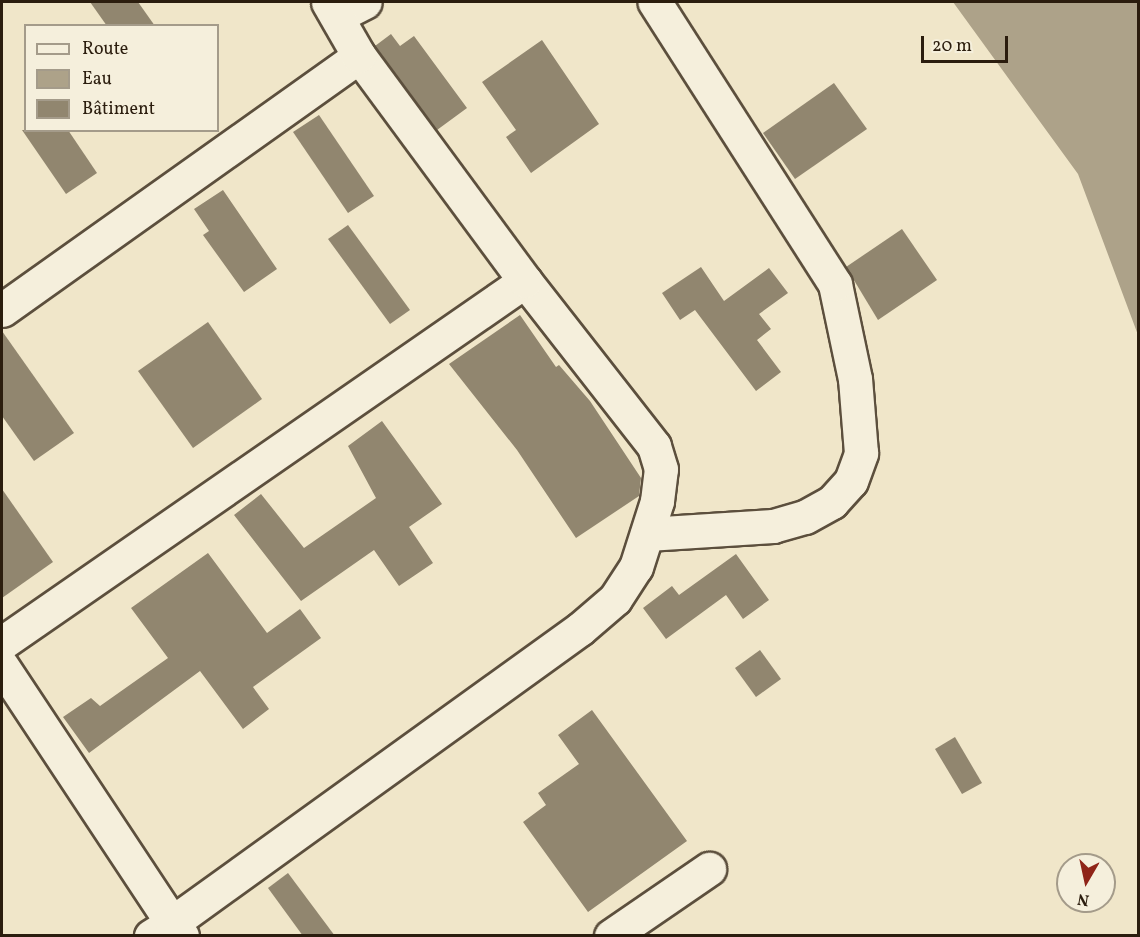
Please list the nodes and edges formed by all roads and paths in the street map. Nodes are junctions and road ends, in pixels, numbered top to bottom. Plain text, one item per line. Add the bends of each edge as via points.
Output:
1 (655, 2) edge
2 (344, 6) edge
3 (359, 56) junction
4 (525, 281) junction
5 (2, 310) edge
6 (647, 534) junction
7 (2, 643) edge
8 (2, 666) edge
9 (709, 869) dead end
10 (168, 931) edge
11 (611, 936) edge

1 - 6 street via 835,284 855,379 861,453 851,481 832,502 805,517 772,526
2 - 3 street
3 - 4 street
3 - 5 street
4 - 6 street via 654,446 661,469
4 - 7 street
6 - 10 street via 636,567 615,599 580,629
8 - 10 street
9 - 11 street

